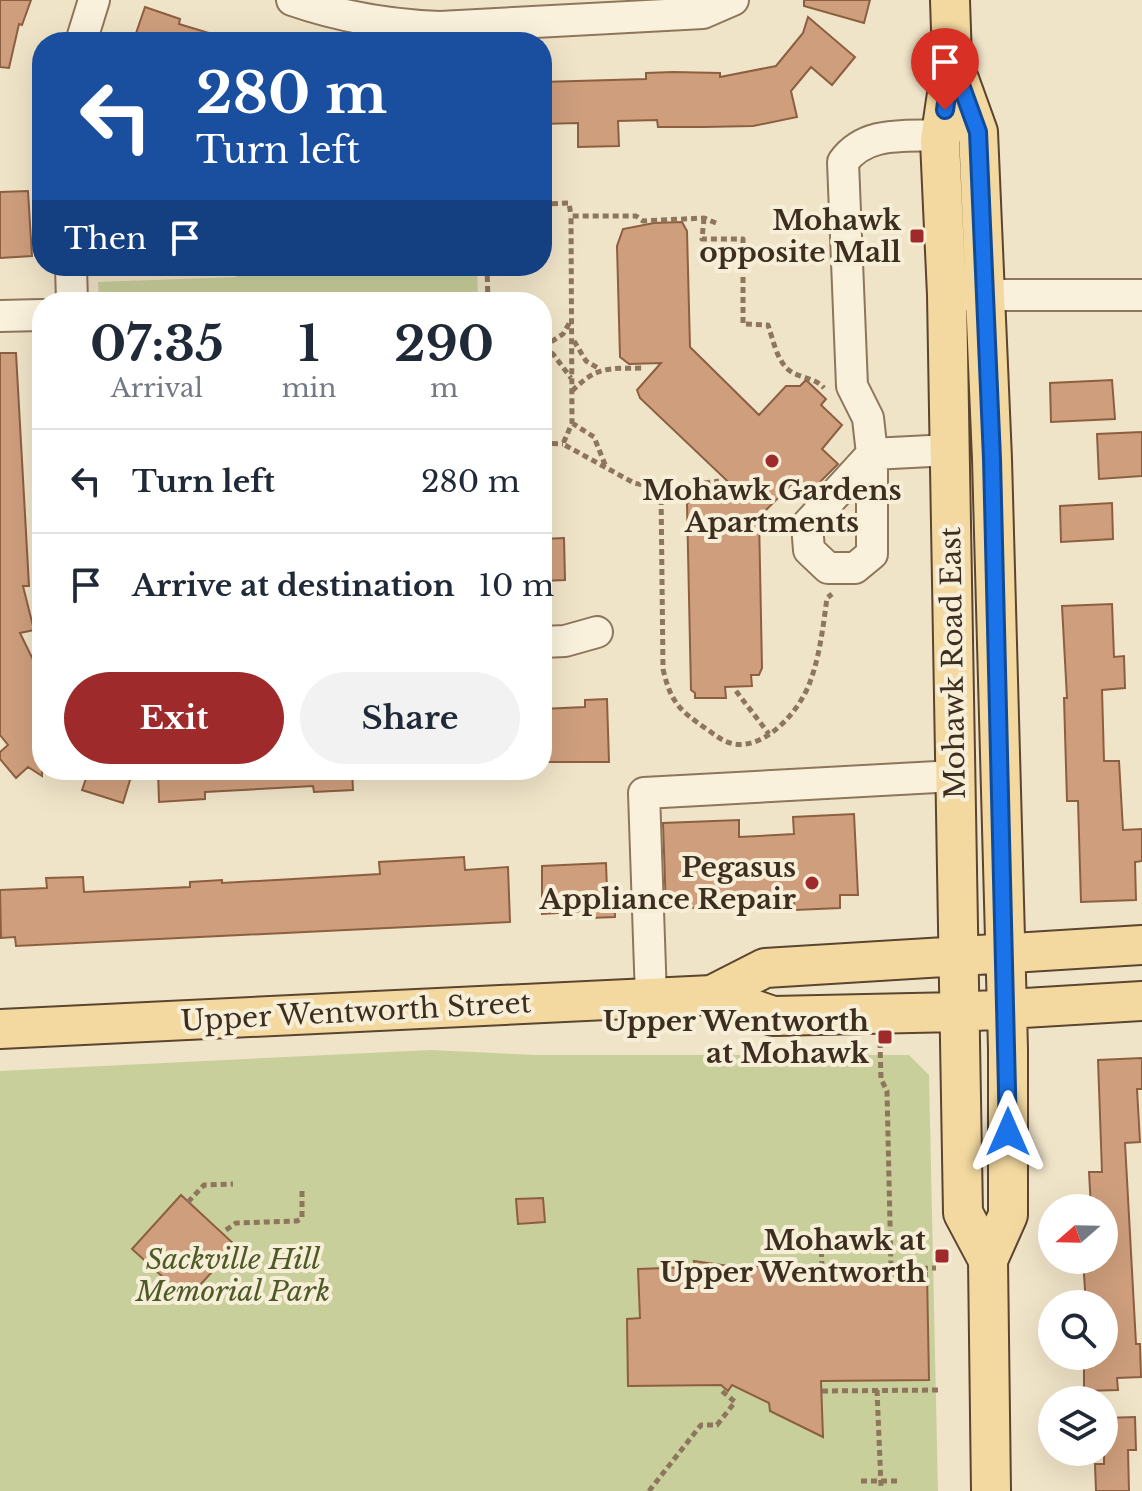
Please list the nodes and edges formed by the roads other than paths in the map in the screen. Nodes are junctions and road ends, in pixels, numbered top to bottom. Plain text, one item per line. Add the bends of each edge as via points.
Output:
1 (94, 0) edge
2 (292, 0) edge
3 (733, 0) edge
4 (950, 0) edge
5 (599, 8) edge
6 (84, 32) edge
7 (952, 60) junction
8 (941, 135) junction
9 (986, 294) junction
10 (947, 295) junction
11 (1142, 295) edge
12 (32, 315) edge
13 (0, 316) edge
14 (950, 450) junction
15 (597, 632) dead end
16 (552, 642) edge
17 (955, 776) junction
18 (1142, 945) edge
19 (1005, 954) junction
20 (957, 957) junction
21 (712, 995) junction
22 (651, 998) junction
23 (1142, 1001) edge
24 (1006, 1009) junction
25 (958, 1012) junction
26 (0, 1029) edge
27 (988, 1260) junction
28 (991, 1491) edge

1 - 6 street
2 - 5 street via 337,15 440,27
3 - 5 street via 703,13
4 - 7 main road, Mohawk Road East
7 - 8 main road, Mohawk Road East
7 - 9 main road, Mohawk Road East via 978,132
8 - 10 main road, Mohawk Road East
8 - 14 street via 871,139 853,148 843,162 852,386 868,418 872,454
9 - 10 street
9 - 11 street
9 - 19 main road, Mohawk Road East
10 - 14 main road, Mohawk Road East
12 - 13 street
14 - 17 main road, Mohawk Road East
15 - 16 street
17 - 20 main road, Mohawk Road East
17 - 22 street via 644,793
18 - 19 main road, Upper Wentworth Street
19 - 20 main road, Upper Wentworth Street
19 - 24 main road, Mohawk Road East
20 - 21 main road, Upper Wentworth Street via 765,968
20 - 25 main road, Mohawk Road East
21 - 22 main road, Upper Wentworth Street
21 - 25 main road, Upper Wentworth Street via 773,1016
22 - 26 main road, Upper Wentworth Street
23 - 24 main road, Upper Wentworth Street
24 - 25 main road, Upper Wentworth Street
24 - 27 main road, Mohawk Road East via 1008,1215
25 - 27 main road, Mohawk Road East via 963,1213
27 - 28 main road, Mohawk Road East

